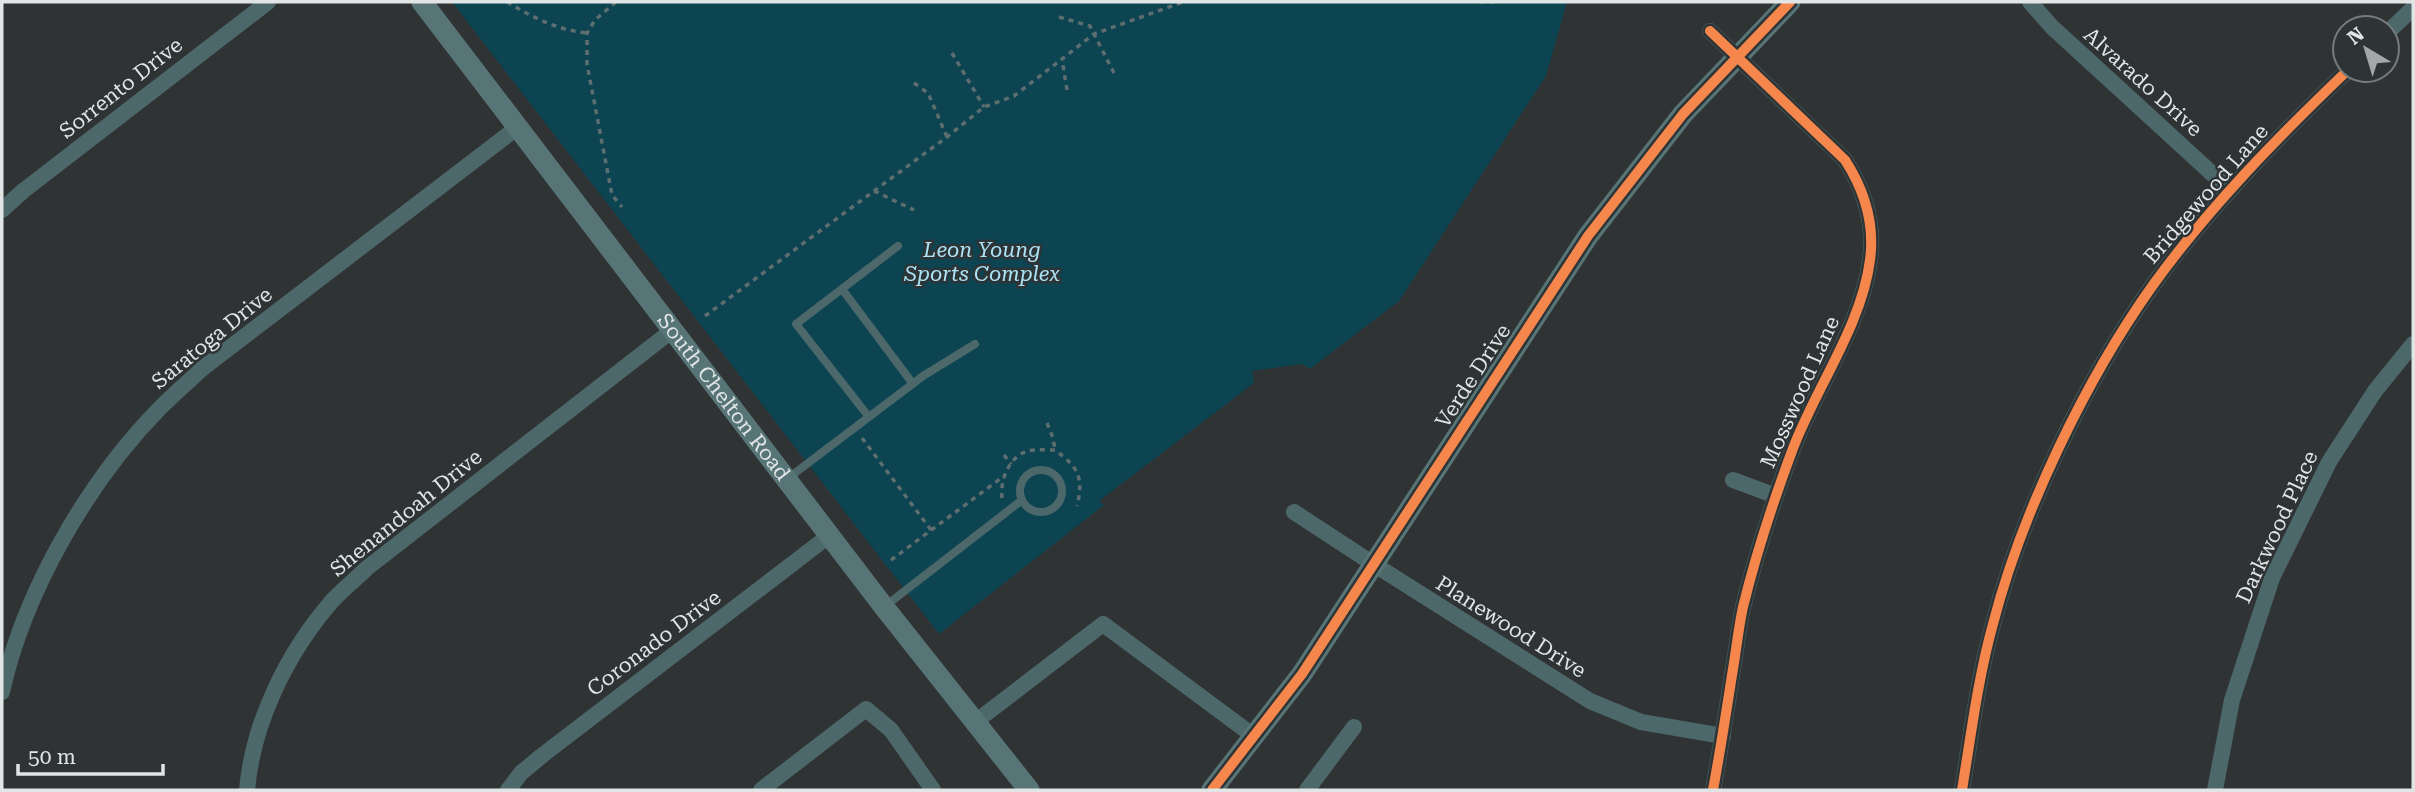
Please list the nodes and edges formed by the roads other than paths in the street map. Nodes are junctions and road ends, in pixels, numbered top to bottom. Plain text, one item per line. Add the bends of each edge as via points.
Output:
1 (268, 2) edge
2 (422, 2) edge
3 (1790, 2) edge
4 (2030, 2) edge
5 (1710, 31) dead end
6 (1737, 56) junction
7 (2334, 84) edge
8 (518, 127) junction
9 (2230, 190) junction
10 (2, 210) edge
11 (898, 246) dead end
12 (842, 289) junction
13 (674, 330) junction
14 (975, 344) dead end
15 (2413, 344) edge
16 (913, 384) junction
17 (869, 417) junction
18 (788, 479) junction
19 (1733, 480) dead end
20 (1776, 496) junction
21 (1022, 500) junction
22 (1294, 512) dead end
23 (830, 535) junction
24 (1375, 565) junction
25 (884, 607) junction
26 (2, 689) edge
27 (974, 723) junction
28 (1354, 727) dead end
29 (1723, 736) junction
30 (1255, 737) junction
31 (247, 790) edge
32 (508, 790) edge
33 (761, 790) edge
34 (933, 790) edge
35 (1030, 790) edge
36 (1212, 790) edge
37 (1307, 790) edge
38 (1713, 790) edge
39 (1962, 790) edge
40 (2215, 790) edge

1 - 10 street, Sorrento Drive
2 - 8 main road, South Chelton Road
3 - 6 main road, Verde Drive
4 - 9 street, Alvarado Drive
5 - 6 street, Mosswood Lane
6 - 20 street, Mosswood Lane via 1845,160 1867,202 1871,231 1870,261 1859,305 1812,403
6 - 24 main road, Verde Drive via 1683,114 1588,236
7 - 9 street, Bridgewood Lane
8 - 13 main road, South Chelton Road
8 - 26 street, Saratoga Drive via 203,368 160,408 100,482 50,563 15,644
9 - 39 street, Bridgewood Lane via 2153,286 2108,354 2044,485 1993,624
11 - 12 lane
12 - 16 lane
12 - 17 lane via 796,324
13 - 18 main road, South Chelton Road
13 - 31 street, Shenandoah Drive via 367,568 332,601 298,646 276,686 260,729
14 - 16 lane
15 - 40 street, Darkwood Place via 2329,461 2272,578 2232,700
16 - 17 lane
17 - 18 lane
18 - 23 main road, South Chelton Road
19 - 20 street
20 - 29 street, Mosswood Lane via 1743,610
21 - 21 lane via 1035,511 1051,509 1062,493 1059,479 1044,469 1032,471 1021,483
21 - 25 lane
22 - 24 street, Planewood Drive
23 - 25 main road, South Chelton Road
23 - 32 street, Coronado Drive via 544,754
24 - 29 street, Planewood Drive via 1590,701 1640,722
24 - 30 main road, Verde Drive
25 - 27 main road, South Chelton Road
27 - 30 street via 1103,624
27 - 35 main road, South Chelton Road
28 - 37 street
29 - 38 street, Mosswood Lane
30 - 36 main road, Verde Drive
33 - 34 street via 866,709 891,730

